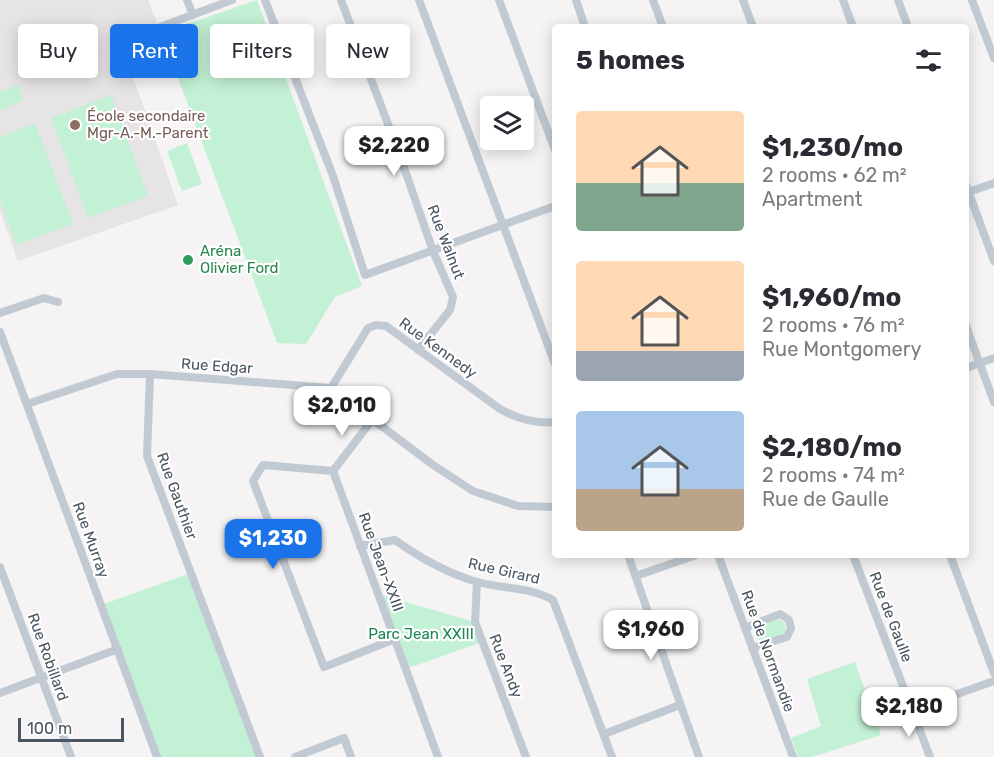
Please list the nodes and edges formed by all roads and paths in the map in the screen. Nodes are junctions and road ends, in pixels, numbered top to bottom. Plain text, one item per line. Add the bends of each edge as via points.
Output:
1 (188, 0) edge
2 (232, 0) edge
3 (265, 0) edge
4 (341, 0) edge
5 (419, 0) edge
6 (499, 0) edge
7 (576, 0) edge
8 (653, 0) edge
9 (743, 0) edge
10 (843, 0) edge
11 (898, 0) edge
12 (972, 0) edge
13 (193, 15) junction
14 (169, 24) edge
15 (584, 24) edge
16 (662, 24) edge
17 (752, 24) edge
18 (852, 24) edge
19 (907, 24) edge
20 (994, 58) edge
21 (552, 142) edge
22 (994, 183) edge
23 (969, 188) edge
24 (969, 193) edge
25 (552, 207) edge
26 (503, 225) junction
27 (433, 251) junction
28 (994, 261) edge
29 (58, 303) dead end
30 (0, 312) edge
31 (969, 334) edge
32 (1, 335) edge
33 (418, 351) junction
34 (552, 355) edge
35 (994, 358) edge
36 (980, 363) junction
37 (969, 367) edge
38 (150, 374) junction
39 (331, 388) junction
40 (994, 402) edge
41 (27, 404) junction
42 (372, 420) junction
43 (552, 422) edge
44 (333, 471) junction
45 (552, 507) edge
46 (360, 546) junction
47 (629, 558) edge
48 (687, 558) edge
49 (719, 558) edge
50 (854, 558) edge
51 (951, 558) edge
52 (0, 567) edge
53 (636, 576) junction
54 (477, 582) junction
55 (745, 628) junction
56 (395, 639) junction
57 (752, 648) junction
58 (118, 649) junction
59 (994, 673) edge
60 (41, 678) junction
61 (994, 681) edge
62 (0, 693) edge
63 (680, 705) junction
64 (912, 710) junction
65 (604, 734) junction
66 (70, 757) edge
67 (157, 757) edge
68 (260, 757) edge
69 (295, 757) edge
70 (351, 757) edge
71 (438, 757) edge
72 (526, 757) edge
73 (612, 757) edge
74 (699, 757) edge
75 (792, 757) edge
76 (930, 757) edge

1 - 13 street
2 - 13 street
3 - 27 street via 333,176 366,275
4 - 27 street, Rue Walnut
5 - 26 street
6 - 21 street
7 - 15 street
8 - 16 street
9 - 17 street
10 - 18 street
11 - 19 street
12 - 20 street
13 - 14 street
22 - 23 street
24 - 28 street
25 - 26 street
26 - 27 street
26 - 34 street
27 - 33 street, Rue Walnut via 453,297 450,310
29 - 30 street via 44,298
31 - 36 street
32 - 41 street, Rue Murray
33 - 39 street, Rue Kennedy via 386,326 368,328
33 - 43 street, Rue Kennedy via 511,415
35 - 36 street
36 - 37 street
36 - 40 street
38 - 39 street, Rue Edgar
38 - 41 street, Rue Edgar via 117,374
38 - 68 street, Rue Gauthier via 147,456
39 - 42 street
41 - 58 street, Rue Murray
42 - 44 street
42 - 45 street via 473,491 518,506
44 - 46 street, Rue Jean-XXIII
44 - 56 street via 263,465 253,481 324,667
46 - 54 street, Rue Girard via 395,540 426,562
46 - 56 street, Rue Jean-XXIII
47 - 53 street
48 - 53 street
49 - 55 street, Rue de Normandie
50 - 64 street, Rue de Gaulle
51 - 59 street
52 - 60 street, Rue Robillard
53 - 63 street
54 - 65 street, Rue Girard via 540,593 553,600
54 - 72 street, Rue Andy via 475,622
55 - 57 street, Rue de Normandie
55 - 57 street via 780,614 789,620 787,637
56 - 71 street, Rue Jean-XXIII
57 - 75 street, Rue de Normandie
58 - 60 street
58 - 67 street, Rue Murray
60 - 62 street
60 - 66 street, Rue Robillard
61 - 64 street
63 - 65 street
63 - 74 street
64 - 76 street, Rue de Gaulle
65 - 73 street, Rue Girard
69 - 70 street via 344,738

